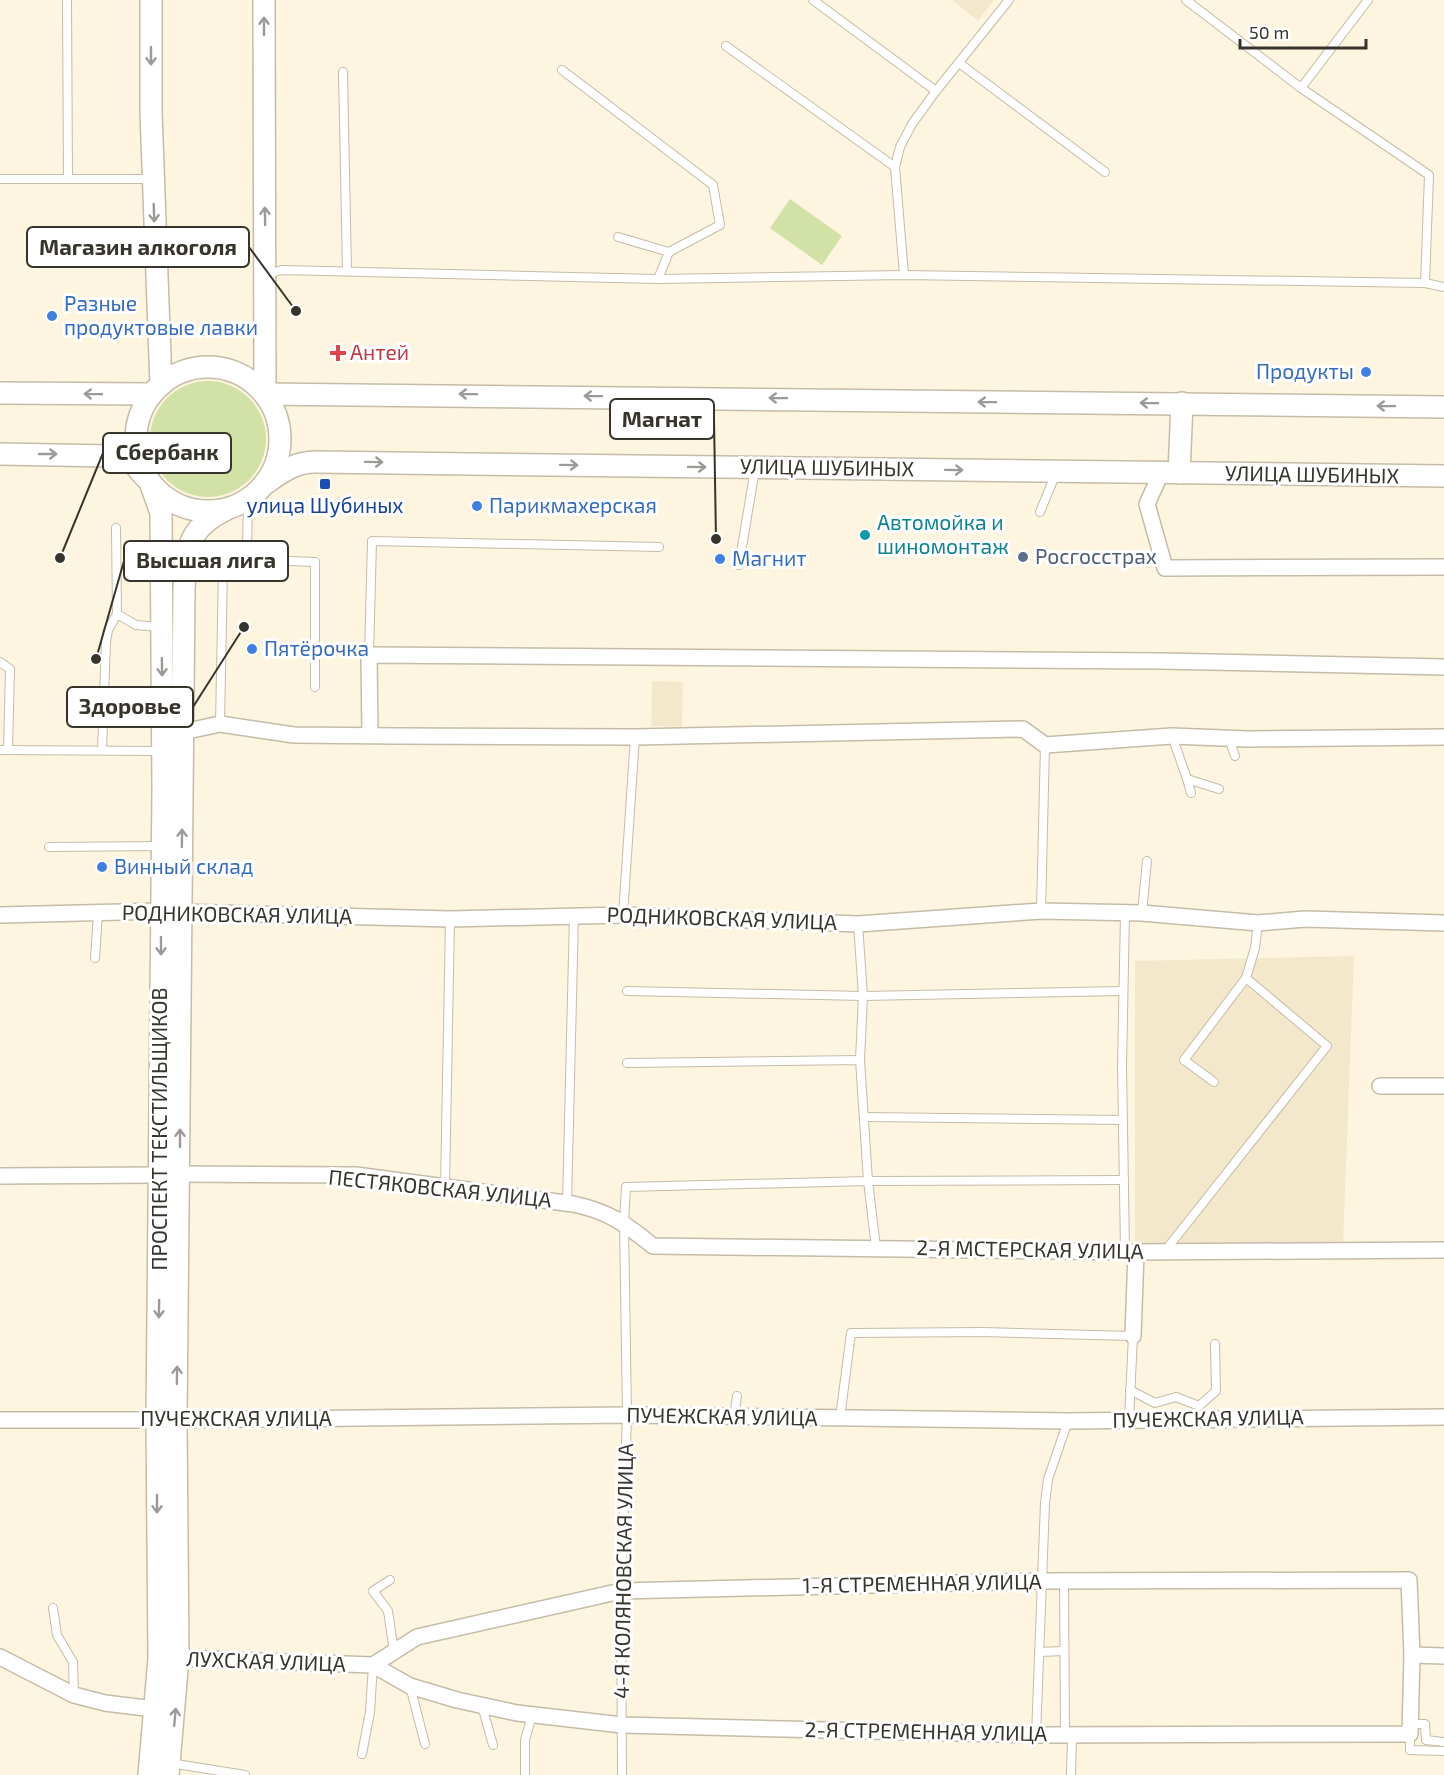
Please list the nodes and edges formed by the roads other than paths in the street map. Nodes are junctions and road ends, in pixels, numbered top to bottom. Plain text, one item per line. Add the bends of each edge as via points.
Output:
1 (67, 0) edge
2 (151, 0) edge
3 (264, 0) edge
4 (813, 0) edge
5 (1009, 0) edge
6 (1186, 0) edge
7 (1368, 0) edge
8 (726, 46) dead end
9 (958, 63) junction
10 (562, 70) dead end
11 (343, 72) dead end
12 (1301, 88) junction
13 (936, 91) junction
14 (895, 167) junction
15 (1105, 172) dead end
16 (0, 179) edge
17 (68, 179) junction
18 (153, 179) junction
19 (618, 237) dead end
20 (669, 252) junction
21 (347, 271) junction
22 (266, 274) junction
23 (904, 275) junction
24 (658, 279) junction
25 (1425, 283) junction
26 (1444, 287) edge
27 (156, 390) junction
28 (0, 393) edge
29 (265, 394) junction
30 (1182, 403) junction
31 (1444, 407) edge
32 (0, 454) edge
33 (756, 467) junction
34 (1057, 471) junction
35 (1170, 473) junction
36 (1444, 476) edge
37 (149, 482) junction
38 (266, 483) junction
39 (248, 500) junction
40 (225, 510) junction
41 (1040, 512) dead end
42 (116, 528) dead end
43 (659, 547) dead end
44 (238, 559) junction
45 (739, 565) dead end
46 (1444, 567) edge
47 (117, 614) junction
48 (161, 627) junction
49 (369, 655) junction
50 (0, 662) edge
51 (1444, 667) edge
52 (315, 687) dead end
53 (220, 724) junction
54 (183, 732) junction
55 (370, 735) junction
56 (1172, 736) junction
57 (635, 737) junction
58 (1444, 737) edge
59 (1229, 738) junction
60 (1044, 746) junction
61 (4, 750) edge
62 (102, 750) junction
63 (163, 750) junction
64 (1235, 756) dead end
65 (1187, 779) junction
66 (1219, 789) dead end
67 (1191, 793) dead end
68 (161, 846) junction
69 (49, 847) dead end
70 (1147, 861) dead end
71 (171, 911) junction
72 (1041, 911) junction
73 (98, 913) junction
74 (1125, 913) junction
75 (1142, 914) junction
76 (0, 915) edge
77 (574, 915) junction
78 (623, 915) junction
79 (450, 919) junction
80 (1258, 923) junction
81 (1444, 923) edge
82 (858, 924) junction
83 (95, 958) dead end
84 (1246, 978) junction
85 (1123, 991) junction
86 (627, 992) dead end
87 (863, 996) junction
88 (860, 1059) junction
89 (627, 1063) dead end
90 (1214, 1082) dead end
91 (1380, 1086) dead end
92 (1444, 1086) edge
93 (864, 1116) junction
94 (1123, 1120) junction
95 (170, 1174) junction
96 (0, 1176) edge
97 (1124, 1180) junction
98 (868, 1181) junction
99 (445, 1188) junction
100 (567, 1203) junction
101 (624, 1222) junction
102 (876, 1248) junction
103 (1444, 1250) edge
104 (1131, 1252) junction
105 (1164, 1252) junction
106 (1132, 1336) junction
107 (1215, 1344) dead end
108 (1130, 1390) junction
109 (737, 1396) dead end
110 (627, 1415) junction
111 (734, 1416) junction
112 (1444, 1417) edge
113 (840, 1418) junction
114 (0, 1420) edge
115 (167, 1420) junction
116 (1129, 1420) junction
117 (1068, 1421) junction
118 (390, 1580) dead end
119 (1041, 1581) junction
120 (1064, 1581) junction
121 (621, 1591) junction
122 (53, 1608) dead end
123 (1064, 1651) junction
124 (394, 1652) junction
125 (1039, 1652) junction
126 (1412, 1655) junction
127 (1444, 1656) edge
128 (0, 1658) edge
129 (168, 1658) junction
130 (373, 1665) junction
131 (410, 1686) junction
132 (75, 1695) junction
133 (482, 1706) junction
134 (154, 1709) junction
135 (532, 1715) junction
136 (622, 1725) junction
137 (1410, 1729) junction
138 (1036, 1735) junction
139 (1068, 1735) junction
140 (1444, 1742) edge
141 (425, 1744) dead end
142 (493, 1745) dead end
143 (1444, 1751) edge
144 (362, 1754) dead end
145 (169, 1769) edge
146 (149, 1775) edge
147 (245, 1775) edge
148 (525, 1775) edge
149 (622, 1775) edge
150 (1071, 1775) edge

1 - 17 lane
2 -> 18 main road
22 -> 3 main road
4 - 13 lane
5 - 9 lane
6 - 12 lane
7 - 12 lane
8 - 14 lane
9 - 13 lane
9 - 15 lane
10 - 20 lane via 713,185 720,225
11 - 21 lane
12 - 25 lane via 1429,175
13 - 14 lane via 912,124
14 - 23 lane
16 - 17 lane
17 - 18 lane
18 -> 27 main road
19 - 20 lane
20 - 24 lane
21 - 22 lane via 282,270
21 - 24 lane
22 - 29 main road
23 - 24 lane
23 - 25 lane
25 - 26 lane
27 -> 28 main road
27 - 29 main road via 182,372 208,367 234,372
27 - 37 main road via 140,416 136,442
30 -> 29 main road
29 - 38 main road via 276,415 280,444
31 -> 30 main road
30 - 35 main road
32 -> 37 main road via 111,456 132,462
33 -> 34 main road, УЛИЦА ШУБИНЫХ
38 -> 33 main road, УЛИЦА ШУБИНЫХ via 286,468 308,462
33 - 45 lane
34 - 35 main road, УЛИЦА ШУБИНЫХ
34 - 41 lane
35 - 36 main road, УЛИЦА ШУБИНЫХ
35 - 46 street via 1147,504 1165,568
37 - 40 main road via 172,503 191,510
37 - 48 main road, ПРОСПЕКТ ТЕКСТИЛЬЩИКОВ via 161,513
38 - 39 main road
39 - 40 main road
39 - 44 lane via 248,550
40 - 54 main road, ПРОСПЕКТ ТЕКСТИЛЬЩИКОВ via 208,519 186,550
42 - 47 lane
43 - 49 lane via 372,541
44 - 52 lane via 315,562
44 - 53 lane via 223,568
47 - 48 lane via 136,624
47 - 62 lane via 106,642
48 -> 63 main road, ПРОСПЕКТ ТЕКСТИЛЬЩИКОВ
49 - 51 street
49 - 55 street
50 - 61 lane via 9,669
53 - 54 street
53 - 55 street via 294,735
71 -> 54 main road, ПРОСПЕКТ ТЕКСТИЛЬЩИКОВ
55 - 57 street
56 - 59 street
56 - 60 street
56 - 65 lane
57 - 60 street via 1023,729
57 - 78 lane
58 - 59 street
59 - 64 lane
60 - 72 lane
61 - 62 lane
62 - 63 lane
63 - 68 main road, ПРОСПЕКТ ТЕКСТИЛЬЩИКОВ
65 - 66 lane
65 - 67 lane
68 - 69 lane
68 - 71 main road, ПРОСПЕКТ ТЕКСТИЛЬЩИКОВ
70 - 75 lane
71 - 73 street, РОДНИКОВСКАЯ УЛИЦА
71 - 79 street, РОДНИКОВСКАЯ УЛИЦА
71 - 95 main road, ПРОСПЕКТ ТЕКСТИЛЬЩИКОВ
72 - 74 street, РОДНИКОВСКАЯ УЛИЦА
72 - 82 street, РОДНИКОВСКАЯ УЛИЦА
73 - 76 street, РОДНИКОВСКАЯ УЛИЦА
73 - 83 lane
74 - 75 street, РОДНИКОВСКАЯ УЛИЦА
74 - 85 lane
75 - 80 street, РОДНИКОВСКАЯ УЛИЦА
77 - 78 street, РОДНИКОВСКАЯ УЛИЦА
77 - 79 street, РОДНИКОВСКАЯ УЛИЦА
77 - 100 lane
78 - 82 street, РОДНИКОВСКАЯ УЛИЦА
79 - 99 lane
80 - 81 street, РОДНИКОВСКАЯ УЛИЦА via 1305,919
80 - 84 lane
82 - 87 lane
84 - 90 lane via 1184,1060
84 - 105 lane via 1327,1046
85 - 87 lane
85 - 94 lane
86 - 87 lane
87 - 88 lane
88 - 89 lane
88 - 93 lane
91 - 92 street
93 - 94 lane
93 - 98 lane
94 - 97 lane
95 - 96 street, ПЕСТЯКОВСКАЯ УЛИЦА
95 - 99 street, ПЕСТЯКОВСКАЯ УЛИЦА via 356,1175
95 - 115 main road, ПРОСПЕКТ ТЕКСТИЛЬЩИКОВ
97 - 98 lane
97 - 104 lane
98 - 101 lane, 4-Я КОЛЯНОВСКАЯ УЛИЦА via 626,1187
98 - 102 lane
99 - 100 street, ПЕСТЯКОВСКАЯ УЛИЦА
100 - 101 street, ПЕСТЯКОВСКАЯ УЛИЦА via 600,1209
101 - 102 street, 2-Я МСТЕРСКАЯ УЛИЦА via 653,1245
101 - 110 lane, 4-Я КОЛЯНОВСКАЯ УЛИЦА
102 - 104 street, 2-Я МСТЕРСКАЯ УЛИЦА
103 - 105 street, 2-Я МСТЕРСКАЯ УЛИЦА
104 - 105 street, 2-Я МСТЕРСКАЯ УЛИЦА
104 - 106 street
106 - 108 lane
106 - 113 lane via 851,1333
107 - 108 lane via 1216,1392 1199,1406 1176,1397 1155,1402
108 - 116 lane
109 - 111 lane
110 - 111 street, ПУЧЕЖСКАЯ УЛИЦА
110 - 115 street, ПУЧЕЖСКАЯ УЛИЦА
110 - 121 lane, 4-Я КОЛЯНОВСКАЯ УЛИЦА
111 - 113 street, ПУЧЕЖСКАЯ УЛИЦА
112 - 116 street, ПУЧЕЖСКАЯ УЛИЦА
113 - 117 street, ПУЧЕЖСКАЯ УЛИЦА
114 - 115 street, ПУЧЕЖСКАЯ УЛИЦА
115 - 129 main road, ПРОСПЕКТ ТЕКСТИЛЬЩИКОВ
116 - 117 street, ПУЧЕЖСКАЯ УЛИЦА
117 - 119 lane via 1048,1479
118 - 124 lane via 373,1591 388,1611
119 - 120 street, 1-Я СТРЕМЕННАЯ УЛИЦА
119 - 121 street, 1-Я СТРЕМЕННАЯ УЛИЦА
119 - 125 lane
120 - 123 lane
120 - 126 street, 1-Я СТРЕМЕННАЯ УЛИЦА via 1409,1580
121 - 124 street, 1-Я СТРЕМЕННАЯ УЛИЦА via 417,1637
121 - 136 lane, 4-Я КОЛЯНОВСКАЯ УЛИЦА
122 - 132 lane via 57,1635 73,1662
123 - 125 lane
123 - 139 lane
124 - 130 street, 1-Я СТРЕМЕННАЯ УЛИЦА
125 - 138 lane
126 - 127 street
126 - 137 street
128 - 132 street
129 - 130 street, ЛУХСКАЯ УЛИЦА
129 - 134 main road, ПРОСПЕКТ ТЕКСТИЛЬЩИКОВ
145 -> 129 main road, ПРОСПЕКТ ТЕКСТИЛЬЩИКОВ
130 - 131 street, 2-Я СТРЕМЕННАЯ УЛИЦА
130 - 144 lane
131 - 133 street, 2-Я СТРЕМЕННАЯ УЛИЦА
131 - 141 lane
132 - 134 street
133 - 135 street, 2-Я СТРЕМЕННАЯ УЛИЦА
133 - 142 lane
134 - 146 main road, ПРОСПЕКТ ТЕКСТИЛЬЩИКОВ
135 - 136 street, 2-Я СТРЕМЕННАЯ УЛИЦА
135 - 148 lane via 525,1740
136 - 138 street, 2-Я СТРЕМЕННАЯ УЛИЦА
136 - 149 lane, 4-Я КОЛЯНОВСКАЯ УЛИЦА
137 - 139 street, 2-Я СТРЕМЕННАЯ УЛИЦА
137 - 140 lane via 1425,1724 1426,1740
137 - 143 lane via 1410,1750
138 - 139 street, 2-Я СТРЕМЕННАЯ УЛИЦА
139 - 150 lane
145 - 147 lane

